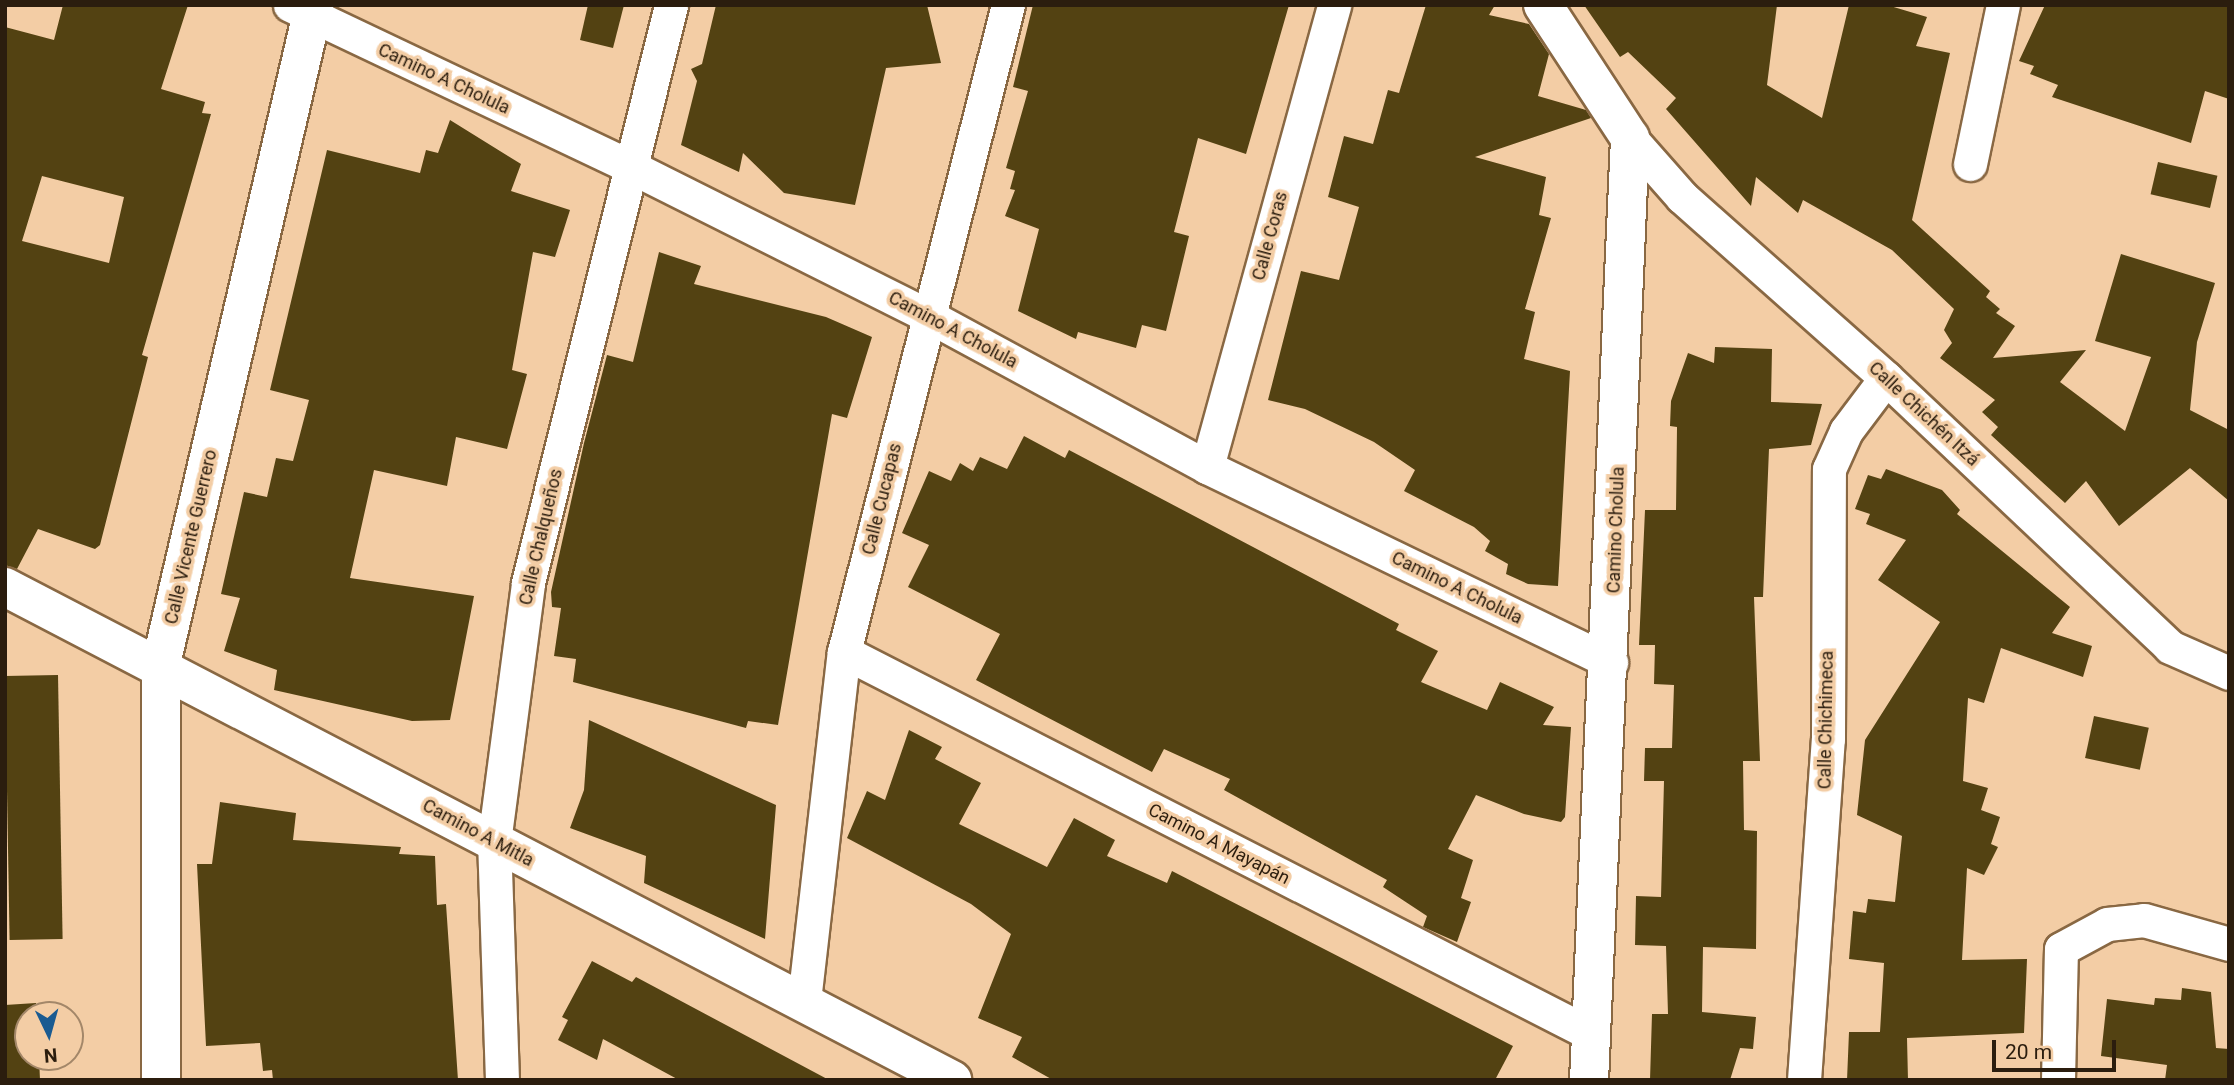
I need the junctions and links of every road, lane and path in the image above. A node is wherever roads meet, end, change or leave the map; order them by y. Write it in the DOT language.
graph roads {
  1 [pos="671,5"];
  2 [pos="1008,5"];
  3 [pos="1334,5"];
  4 [pos="1543,5"];
  5 [pos="2003,5"];
  6 [pos="305,9"];
  7 [pos="1630,138"];
  8 [pos="1970,164"];
  9 [pos="629,166"];
  10 [pos="927,315"];
  11 [pos="1886,378"];
  12 [pos="1207,467"];
  13 [pos="5,587"];
  14 [pos="845,652"];
  15 [pos="1611,662"];
  16 [pos="161,664"];
  17 [pos="2229,673"];
  18 [pos="494,842"];
  19 [pos="2229,944"];
  20 [pos="804,1001"];
  21 [pos="1593,1035"];
  22 [pos="161,1080"];
  23 [pos="502,1080"];
  24 [pos="952,1080"];
  25 [pos="1589,1080"];
  26 [pos="1804,1080"];
  27 [pos="2058,1080"];
  1 -- 9 [label="street, Calle Chalqueños"];
  2 -- 10 [label="street, Calle Cucapas"];
  3 -- 12 [label="street, Calle Coras"];
  4 -- 7 [label="street"];
  5 -- 8 [label="street"];
  6 -- 9 [label="street, Camino A Cholula"];
  6 -- 16 [label="street, Calle Vicente Guerrero"];
  7 -- 11 [label="street, Calle Chichén Itzá"];
  7 -- 15 [label="street, Camino Cholula"];
  9 -- 10 [label="street, Camino A Cholula"];
  9 -- 18 [label="street, Calle Chalqueños"];
  10 -- 12 [label="street, Camino A Cholula"];
  10 -- 14 [label="street, Calle Cucapas"];
  11 -- 17 [label="street, Calle Chichén Itzá"];
  11 -- 26 [label="street, Calle Chichimeca"];
  12 -- 15 [label="street, Camino A Cholula"];
  13 -- 16 [label="street, Camino A Mitla"];
  14 -- 20 [label="street, Calle Cucapas"];
  14 -- 21 [label="street, Camino A Mayapán"];
  15 -- 21 [label="street, Camino Cholula"];
  16 -- 18 [label="street, Camino A Mitla"];
  16 -- 22 [label="street, Calle Vicente Guerrero"];
  18 -- 20 [label="street, Camino A Mitla"];
  18 -- 23 [label="street, Calle Chalqueños"];
  19 -- 27 [label="street"];
  20 -- 24 [label="street, Camino A Mitla"];
  21 -- 25 [label="street, Camino Cholula"];
}
